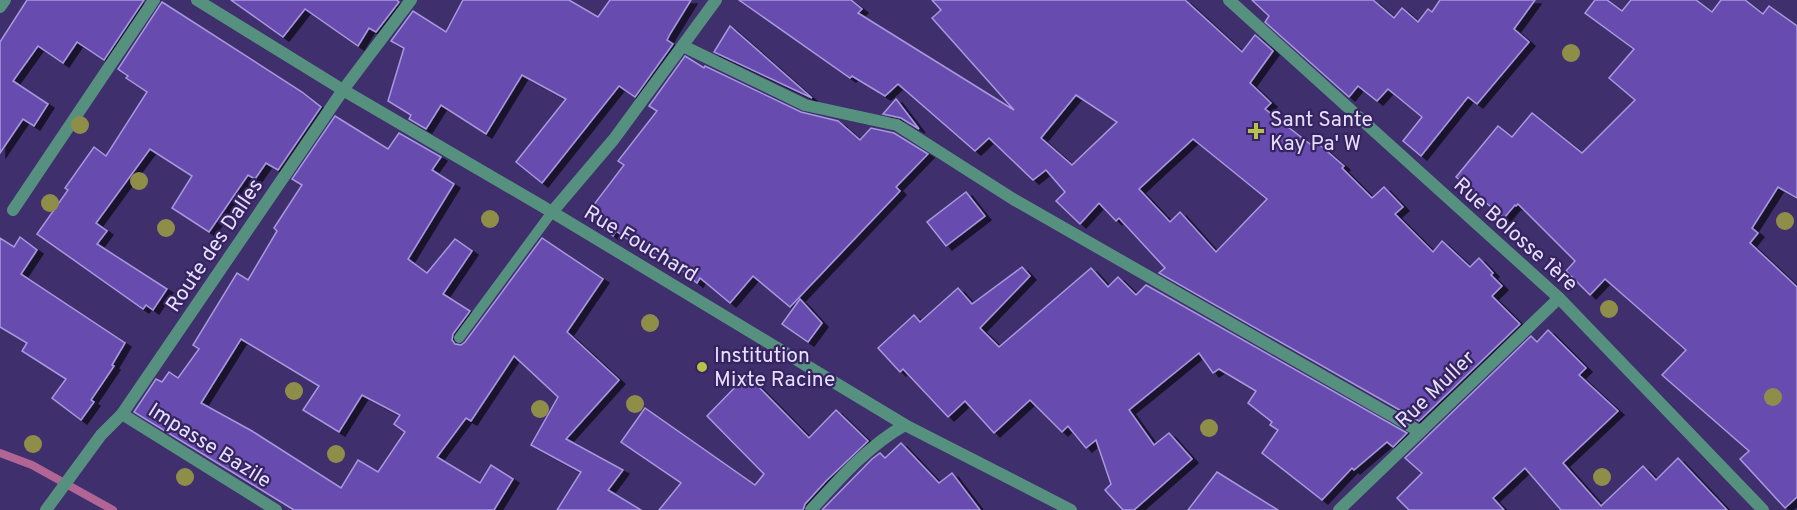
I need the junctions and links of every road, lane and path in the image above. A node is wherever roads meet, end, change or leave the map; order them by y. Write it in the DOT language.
graph roads {
  1 [pos="5,0"];
  2 [pos="154,0"];
  3 [pos="197,0"];
  4 [pos="411,0"];
  5 [pos="717,0"];
  6 [pos="1230,0"];
  7 [pos="0,7"];
  8 [pos="683,46"];
  9 [pos="344,90"];
  10 [pos="13,210"];
  11 [pos="552,212"];
  12 [pos="1559,298"];
  13 [pos="459,338"];
  14 [pos="122,414"];
  15 [pos="905,424"];
  16 [pos="1419,431"];
  17 [pos="46,510"];
  18 [pos="276,510"];
  19 [pos="811,510"];
  20 [pos="1071,510"];
  21 [pos="1339,510"];
  22 [pos="1763,510"];
  1 -- 7 [label="street"];
  2 -- 10 [label="street"];
  3 -- 9 [label="street, Rue Fouchard"];
  4 -- 9 [label="street, Route des Dalles"];
  5 -- 8 [label="street"];
  6 -- 12 [label="street, Rue Bolosse 1ère"];
  8 -- 11 [label="street"];
  8 -- 16 [label="street"];
  9 -- 11 [label="street, Rue Fouchard"];
  9 -- 14 [label="street, Route des Dalles"];
  11 -- 13 [label="lane"];
  11 -- 15 [label="street, Rue Fouchard"];
  12 -- 16 [label="street, Rue Muller"];
  12 -- 22 [label="street, Rue Bolosse 1ère"];
  14 -- 17 [label="street, Route des Dalles"];
  14 -- 18 [label="street, Impasse Bazile"];
  15 -- 19 [label="street"];
  15 -- 20 [label="street, Rue Fouchard"];
  16 -- 21 [label="street, Rue Muller"];
}
